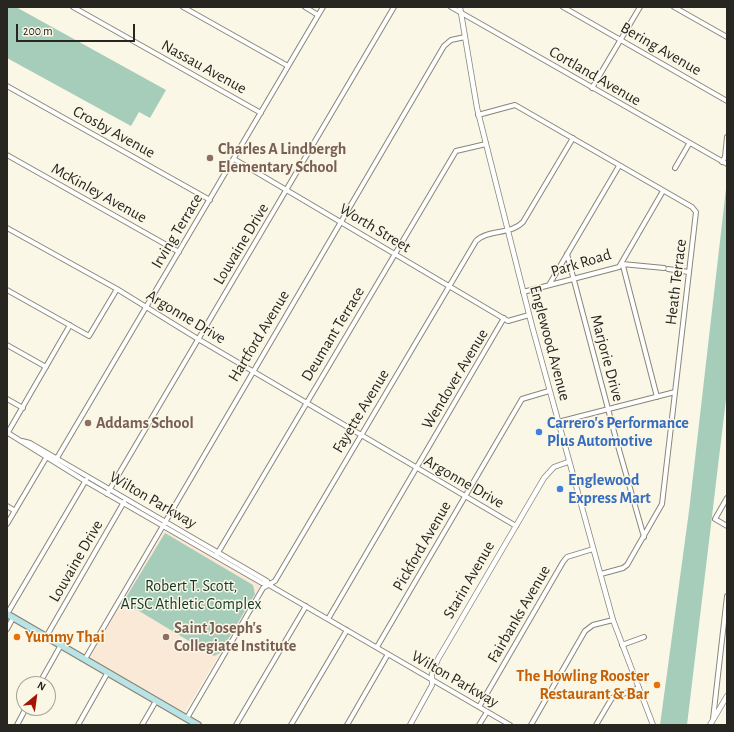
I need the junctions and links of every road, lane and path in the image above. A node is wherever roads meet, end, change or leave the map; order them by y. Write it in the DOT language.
graph roads {
  1 [pos="73,7"];
  2 [pos="183,7"];
  3 [pos="305,7"];
  4 [pos="323,7"];
  5 [pos="394,7"];
  6 [pos="451,7"];
  7 [pos="460,7"];
  8 [pos="563,7"];
  9 [pos="640,7"];
  10 [pos="674,7"];
  11 [pos="461,13"];
  12 [pos="318,15"];
  13 [pos="465,37"];
  14 [pos="727,37"];
  15 [pos="620,40"];
  16 [pos="288,66"];
  17 [pos="7,86"];
  18 [pos="592,88"];
  19 [pos="727,100"];
  20 [pos="261,113"];
  21 [pos="478,115"];
  22 [pos="727,137"];
  23 [pos="573,138"];
  24 [pos="486,144"];
  25 [pos="689,144"];
  26 [pos="7,155"];
  27 [pos="234,159"];
  28 [pos="722,162"];
  29 [pos="727,164"];
  30 [pos="619,166"];
  31 [pos="675,168"];
  32 [pos="287,190"];
  33 [pos="663,191"];
  34 [pos="210,200"];
  35 [pos="341,222"];
  36 [pos="7,228"];
  37 [pos="507,230"];
  38 [pos="178,252"];
  39 [pos="395,254"];
  40 [pos="567,254"];
  41 [pos="622,263"];
  42 [pos="690,272"];
  43 [pos="574,279"];
  44 [pos="549,285"];
  45 [pos="449,286"];
  46 [pos="117,289"];
  47 [pos="7,290"];
  48 [pos="523,292"];
  49 [pos="146,307"];
  50 [pos="529,315"];
  51 [pos="504,318"];
  52 [pos="70,325"];
  53 [pos="198,339"];
  54 [pos="7,346"];
  55 [pos="46,368"];
  56 [pos="252,371"];
  57 [pos="549,392"];
  58 [pos="675,392"];
  59 [pos="657,397"];
  60 [pos="7,399"];
  61 [pos="307,403"];
  62 [pos="23,408"];
  63 [pos="608,409"];
  64 [pos="558,422"];
  65 [pos="8,434"];
  66 [pos="361,435"];
  67 [pos="21,441"];
  68 [pos="46,458"];
  69 [pos="57,458"];
  70 [pos="568,462"];
  71 [pos="416,468"];
  72 [pos="88,476"];
  73 [pos="85,481"];
  74 [pos="110,488"];
  75 [pos="107,494"];
  76 [pos="465,496"];
  77 [pos="126,498"];
  78 [pos="727,498"];
  79 [pos="123,503"];
  80 [pos="7,506"];
  81 [pos="15,511"];
  82 [pos="165,520"];
  83 [pos="7,524"];
  84 [pos="162,525"];
  85 [pos="516,526"];
  86 [pos="727,526"];
  87 [pos="644,537"];
  88 [pos="593,549"];
  89 [pos="219,551"];
  90 [pos="216,556"];
  91 [pos="601,574"];
  92 [pos="269,585"];
  93 [pos="727,596"];
  94 [pos="306,606"];
  95 [pos="7,614"];
  96 [pos="13,618"];
  97 [pos="328,619"];
  98 [pos="613,620"];
  99 [pos="7,629"];
  100 [pos="347,630"];
  101 [pos="46,636"];
  102 [pos="644,636"];
  103 [pos="622,644"];
  104 [pos="61,645"];
  105 [pos="377,647"];
  106 [pos="388,654"];
  107 [pos="85,659"];
  108 [pos="108,672"];
  109 [pos="44,676"];
  110 [pos="432,680"];
  111 [pos="639,688"];
  112 [pos="727,696"];
  113 [pos="156,700"];
  114 [pos="479,707"];
  115 [pos="487,712"];
  116 [pos="22,716"];
  117 [pos="187,718"];
  118 [pos="713,719"];
  119 [pos="17,725"];
  120 [pos="78,725"];
  121 [pos="142,725"];
  122 [pos="198,725"];
  123 [pos="236,725"];
  124 [pos="291,725"];
  125 [pos="347,725"];
  126 [pos="410,725"];
  127 [pos="479,725"];
  128 [pos="510,725"];
  129 [pos="530,725"];
  130 [pos="596,725"];
  131 [pos="653,725"];
  132 [pos="710,725"];
  1 -- 20 [label="street, Nassau Avenue"];
  2 -- 16 [label="street"];
  3 -- 12 [label="street"];
  4 -- 12 [label="street, Irving Terrace"];
  5 -- 32 [label="street, Louvaine Drive"];
  6 -- 11 [label="street, Cortland Avenue"];
  7 -- 11 [label="street, Englewood Avenue"];
  8 -- 15 [label="street, Bering Avenue"];
  9 -- 15 [label="street"];
  10 -- 14 [label="street"];
  11 -- 13 [label="street, Englewood Avenue"];
  11 -- 18 [label="street, Cortland Avenue"];
  12 -- 16 [label="street, Irving Terrace"];
  13 -- 21 [label="street, Englewood Avenue"];
  13 -- 35 [label="street, Hartford Avenue"];
  15 -- 18 [label="street"];
  15 -- 19 [label="street, Bering Avenue"];
  16 -- 20 [label="street, Irving Terrace"];
  17 -- 34 [label="street, Crosby Avenue"];
  18 -- 25 [label="street, Cortland Avenue"];
  20 -- 27 [label="street, Irving Terrace"];
  21 -- 23 [label="street, Heath Terrace"];
  21 -- 24 [label="street, Englewood Avenue"];
  22 -- 28 [label="street"];
  23 -- 30 [label="street, Heath Terrace"];
  23 -- 37 [label="street, Fayette Avenue"];
  24 -- 37 [label="street, Englewood Avenue"];
  24 -- 39 [label="street, Deumant Terrace"];
  25 -- 28 [label="street, Cortland Avenue"];
  25 -- 31 [label="street"];
  26 -- 38 [label="street, McKinley Avenue"];
  27 -- 32 [label="street, Worth Street"];
  27 -- 34 [label="street, Irving Terrace"];
  28 -- 29 [label="street, Cortland Avenue"];
  30 -- 33 [label="street, Heath Terrace"];
  30 -- 40 [label="street"];
  32 -- 35 [label="street, Worth Street"];
  32 -- 53 [label="street, Louvaine Drive"];
  33 -- 41 [label="street"];
  33 -- 42 [label="street, Heath Terrace"];
  34 -- 38 [label="street, Irving Terrace"];
  35 -- 39 [label="street, Worth Street"];
  35 -- 56 [label="street, Hartford Avenue"];
  36 -- 46 [label="street, Argonne Drive"];
  37 -- 45 [label="street, Fayette Avenue"];
  37 -- 48 [label="street, Englewood Avenue"];
  38 -- 49 [label="street, Irving Terrace"];
  39 -- 45 [label="street, Worth Street"];
  39 -- 61 [label="street, Deumant Terrace"];
  40 -- 43 [label="street, Marjorie Drive"];
  40 -- 44 [label="street"];
  41 -- 42 [label="street, Park Road"];
  41 -- 43 [label="street, Park Road"];
  41 -- 59 [label="street"];
  42 -- 58 [label="street, Heath Terrace"];
  43 -- 44 [label="street, Park Road"];
  43 -- 63 [label="street, Marjorie Drive"];
  44 -- 48 [label="street, Park Road"];
  45 -- 51 [label="street, Worth Street"];
  45 -- 66 [label="street, Fayette Avenue"];
  46 -- 49 [label="street, Argonne Drive"];
  46 -- 52 [label="street"];
  47 -- 52 [label="street"];
  48 -- 50 [label="street, Englewood Avenue"];
  49 -- 53 [label="street, Argonne Drive"];
  49 -- 69 [label="street, Irving Terrace"];
  50 -- 51 [label="street, Wendover Avenue"];
  50 -- 57 [label="street, Englewood Avenue"];
  51 -- 71 [label="street, Wendover Avenue"];
  52 -- 55 [label="street"];
  53 -- 56 [label="street, Argonne Drive"];
  53 -- 74 [label="street, Louvaine Drive"];
  54 -- 55 [label="street"];
  55 -- 62 [label="street"];
  56 -- 61 [label="street, Argonne Drive"];
  56 -- 82 [label="street, Hartford Avenue"];
  57 -- 64 [label="street, Englewood Avenue"];
  57 -- 76 [label="street, Pickford Avenue"];
  58 -- 59 [label="street"];
  58 -- 87 [label="street, Heath Terrace"];
  59 -- 63 [label="street"];
  60 -- 62 [label="street"];
  61 -- 66 [label="street, Argonne Drive"];
  61 -- 89 [label="street, Deumant Terrace"];
  62 -- 65 [label="street"];
  63 -- 64 [label="street"];
  63 -- 87 [label="street, Marjorie Drive"];
  64 -- 70 [label="street, Englewood Avenue"];
  65 -- 67 [label="street, Wilton Parkway"];
  66 -- 71 [label="street, Argonne Drive"];
  66 -- 92 [label="street, Fayette Avenue"];
  67 -- 68 [label="street, Wilton Parkway"];
  67 -- 69 [label="street, Wilton Parkway"];
  68 -- 69 [label="street"];
  68 -- 73 [label="street, Wilton Parkway"];
  68 -- 81 [label="street"];
  69 -- 72 [label="street, Wilton Parkway"];
  70 -- 85 [label="street, Starin Avenue"];
  70 -- 88 [label="street, Englewood Avenue"];
  71 -- 76 [label="street, Argonne Drive"];
  71 -- 97 [label="street, Wendover Avenue"];
  72 -- 73 [label="street"];
  72 -- 74 [label="street, Wilton Parkway"];
  73 -- 75 [label="street, Wilton Parkway"];
  73 -- 95 [label="street"];
  74 -- 75 [label="street, Louvaine Drive"];
  74 -- 77 [label="street, Wilton Parkway"];
  75 -- 79 [label="street, Wilton Parkway"];
  76 -- 85 [label="street, Argonne Drive"];
  76 -- 105 [label="street, Pickford Avenue"];
  77 -- 79 [label="street, Louvaine Drive"];
  77 -- 82 [label="street, Wilton Parkway"];
  78 -- 86 [label="street"];
  79 -- 84 [label="street, Wilton Parkway"];
  79 -- 101 [label="street, Louvaine Drive"];
  80 -- 81 [label="street"];
  81 -- 83 [label="street"];
  82 -- 84 [label="street, Hartford Avenue"];
  82 -- 89 [label="street, Wilton Parkway"];
  84 -- 90 [label="street, Wilton Parkway"];
  84 -- 107 [label="street, Hartford Avenue"];
  85 -- 110 [label="street, Starin Avenue"];
  87 -- 91 [label="street, Heath Terrace"];
  88 -- 91 [label="street, Englewood Avenue"];
  88 -- 114 [label="street, Fairbanks Avenue"];
  89 -- 90 [label="street, Deumant Terrace"];
  89 -- 92 [label="street, Wilton Parkway"];
  90 -- 92 [label="street, Wilton Parkway"];
  91 -- 98 [label="street, Englewood Avenue"];
  92 -- 94 [label="street, Wilton Parkway"];
  92 -- 117 [label="street, Fayette Avenue"];
  93 -- 118 [label="street"];
  94 -- 97 [label="street, Wilton Parkway"];
  94 -- 123 [label="street"];
  95 -- 96 [label="main road"];
  96 -- 99 [label="street"];
  96 -- 101 [label="main road"];
  97 -- 100 [label="street, Wilton Parkway"];
  98 -- 103 [label="street, Englewood Avenue"];
  98 -- 129 [label="street"];
  100 -- 105 [label="street, Wilton Parkway"];
  100 -- 124 [label="street"];
  101 -- 104 [label="main road"];
  102 -- 103 [label="street"];
  103 -- 111 [label="street, Englewood Avenue"];
  104 -- 107 [label="main road"];
  104 -- 109 [label="street"];
  105 -- 106 [label="street, Wilton Parkway"];
  106 -- 110 [label="street, Wilton Parkway"];
  106 -- 125 [label="street"];
  107 -- 108 [label="main road"];
  108 -- 113 [label="main road"];
  108 -- 120 [label="street"];
  110 -- 114 [label="street, Wilton Parkway"];
  110 -- 126 [label="street, Starin Avenue"];
  111 -- 130 [label="street"];
  111 -- 131 [label="street, Englewood Avenue"];
  112 -- 118 [label="street"];
  113 -- 117 [label="main road"];
  113 -- 121 [label="street"];
  114 -- 115 [label="street, Wilton Parkway"];
  115 -- 127 [label="street"];
  115 -- 128 [label="street, Wilton Parkway"];
  116 -- 119 [label="street"];
  117 -- 122 [label="main road"];
  118 -- 132 [label="street"];
}
